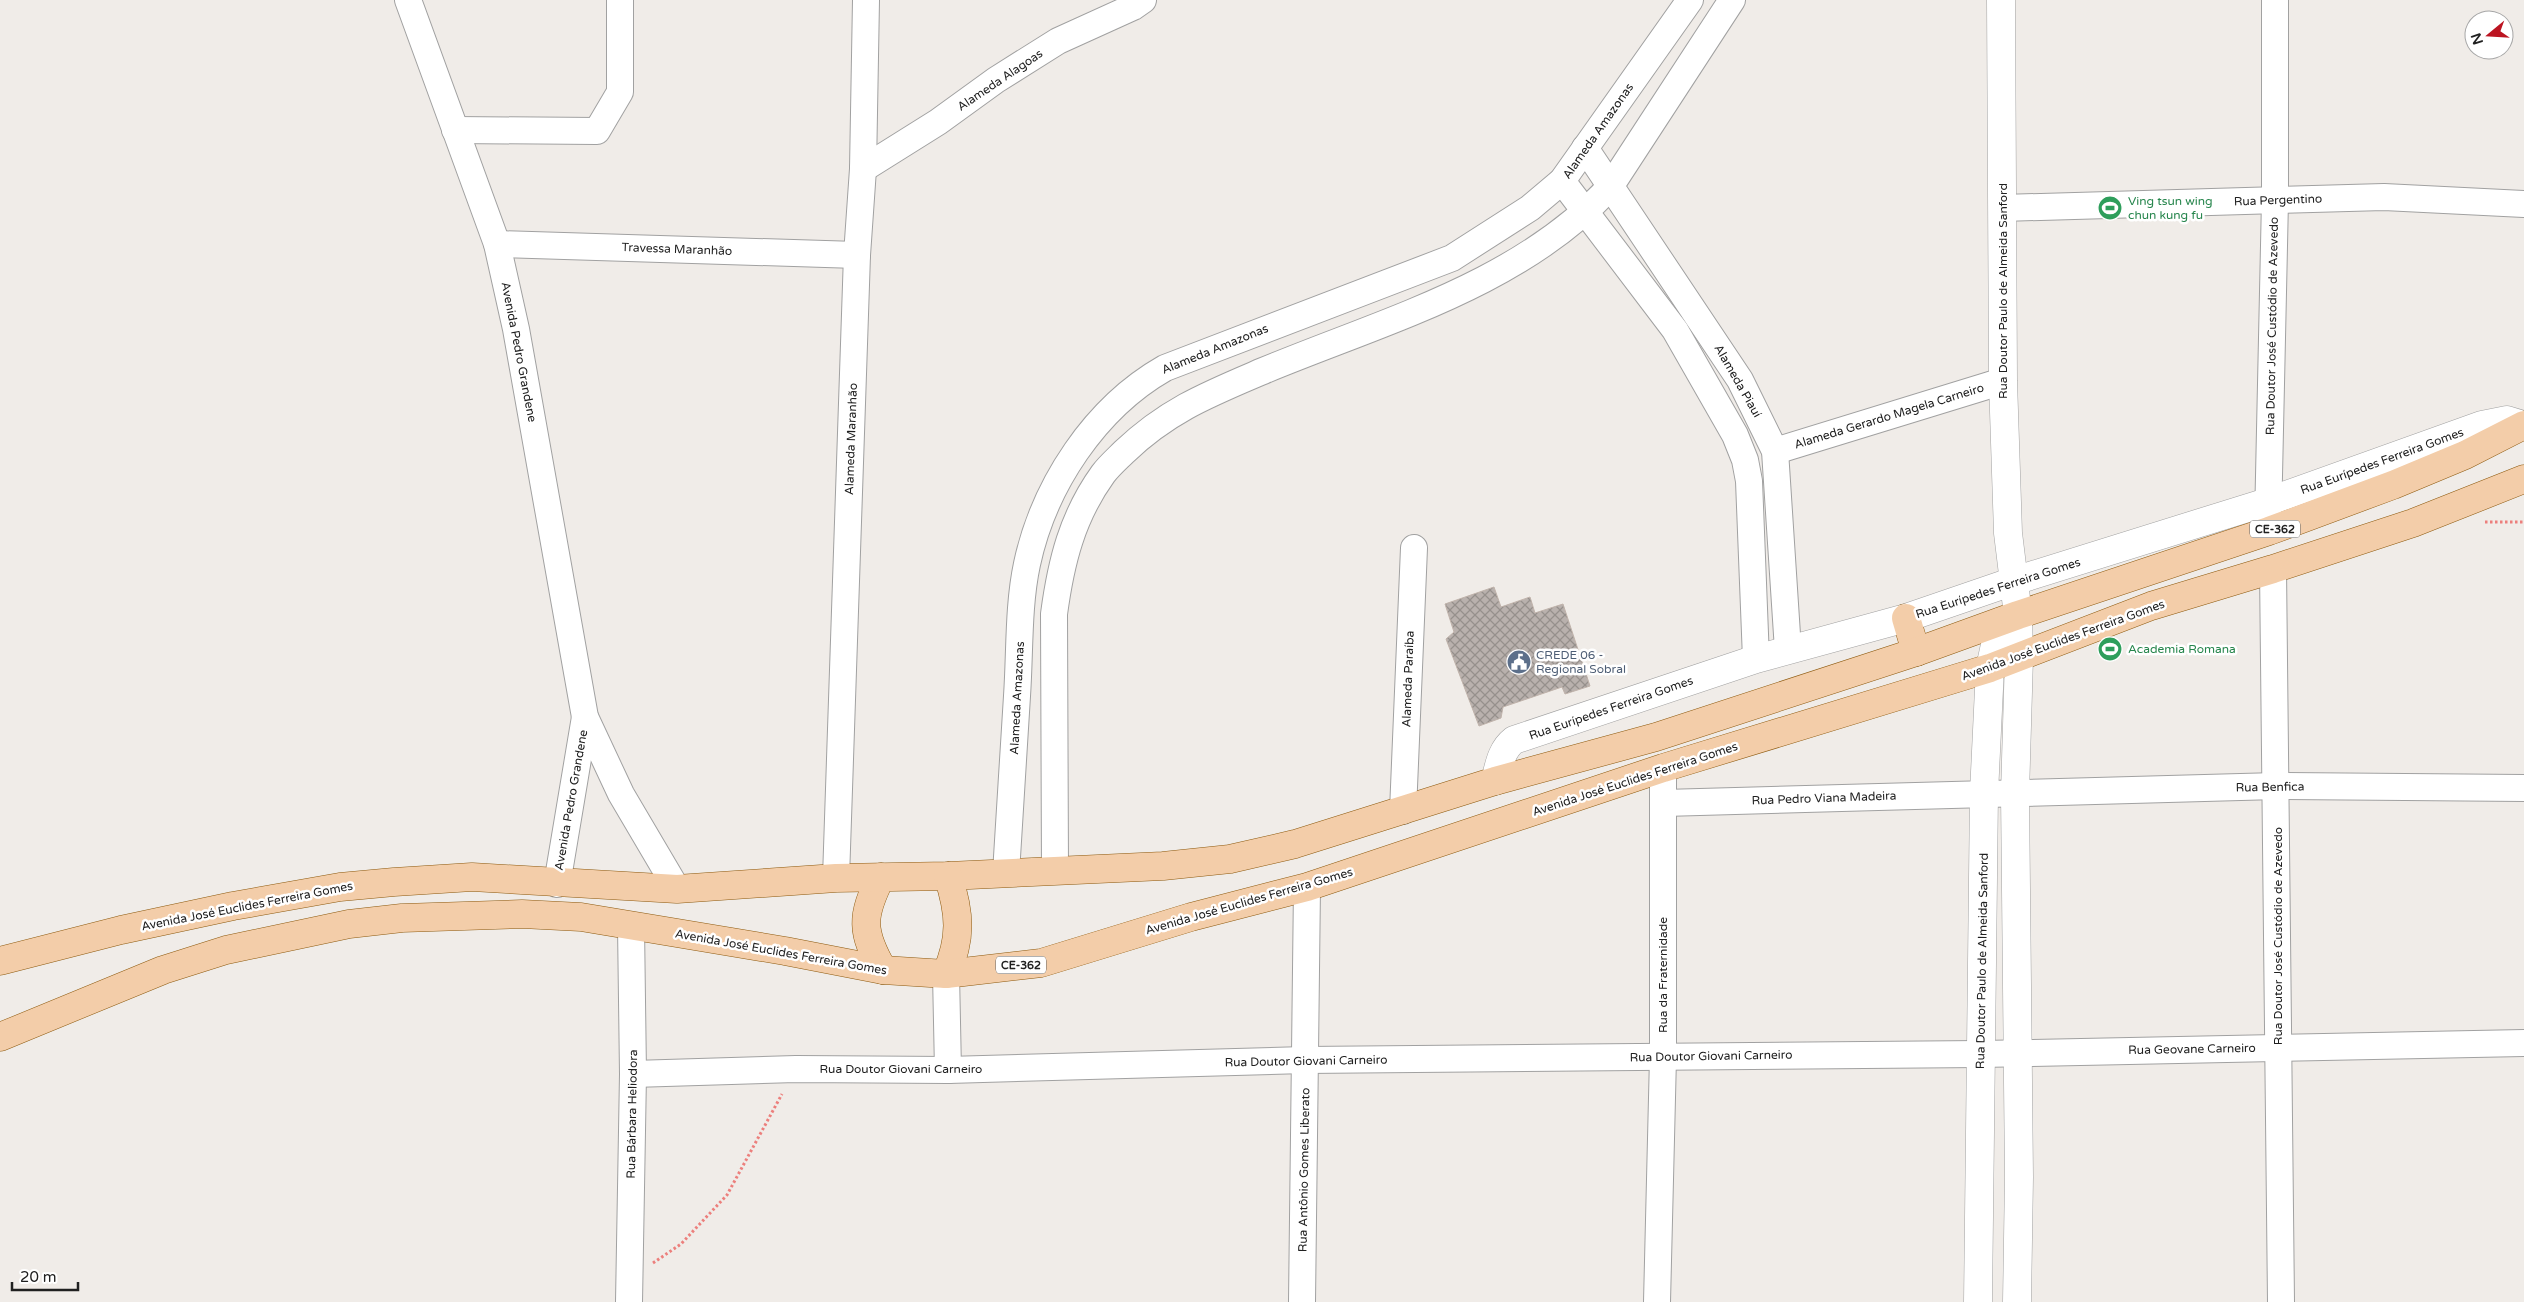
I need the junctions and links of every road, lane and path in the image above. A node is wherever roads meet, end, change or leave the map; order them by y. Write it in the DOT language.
graph roads {
  1 [pos="408,0"];
  2 [pos="620,0"];
  3 [pos="866,0"];
  4 [pos="1143,0"];
  5 [pos="1690,0"];
  6 [pos="1732,0"];
  7 [pos="2002,0"];
  8 [pos="2275,0"];
  9 [pos="455,130"];
  10 [pos="1584,148"];
  11 [pos="863,169"];
  12 [pos="1562,181"];
  13 [pos="1610,187"];
  14 [pos="2275,200"];
  15 [pos="2524,204"];
  16 [pos="2002,208"];
  17 [pos="1586,213"];
  18 [pos="497,244"];
  19 [pos="857,255"];
  20 [pos="1269,327"];
  21 [pos="1282,363"];
  22 [pos="2003,381"];
  23 [pos="2524,425"];
  24 [pos="1776,451"];
  25 [pos="1066,470"];
  26 [pos="2524,479"];
  27 [pos="1092,491"];
  28 [pos="2267,502"];
  29 [pos="2269,531"];
  30 [pos="1414,548"];
  31 [pos="1027,565"];
  32 [pos="2273,570"];
  33 [pos="2014,581"];
  34 [pos="1058,582"];
  35 [pos="1906,618"];
  36 [pos="2009,618"];
  37 [pos="1788,650"];
  38 [pos="1916,652"];
  39 [pos="2019,657"];
  40 [pos="1756,659"];
  41 [pos="1990,668"];
  42 [pos="585,717"];
  43 [pos="1662,768"];
  44 [pos="1495,781"];
  45 [pos="2276,786"];
  46 [pos="2524,788"];
  47 [pos="1984,794"];
  48 [pos="2015,794"];
  49 [pos="1664,803"];
  50 [pos="1403,811"];
  51 [pos="1055,870"];
  52 [pos="1006,873"];
  53 [pos="948,876"];
  54 [pos="881,877"];
  55 [pos="836,878"];
  56 [pos="557,884"];
  57 [pos="1307,887"];
  58 [pos="677,890"];
  59 [pos="631,926"];
  60 [pos="0,961"];
  61 [pos="883,970"];
  62 [pos="946,974"];
  63 [pos="0,1037"];
  64 [pos="2524,1043"];
  65 [pos="2279,1048"];
  66 [pos="2018,1053"];
  67 [pos="1980,1054"];
  68 [pos="1663,1058"];
  69 [pos="1305,1060"];
  70 [pos="796,1069"];
  71 [pos="948,1070"];
  72 [pos="633,1074"];
  73 [pos="629,1274"];
  74 [pos="629,1302"];
  75 [pos="1302,1302"];
  76 [pos="1657,1302"];
  77 [pos="1978,1302"];
  78 [pos="2017,1302"];
  79 [pos="2281,1302"];
  1 -- 9 [label="street, Avenida Pedro Grandene"];
  2 -- 9 [label="street"];
  3 -- 11 [label="street, Alameda Maranhão"];
  4 -- 11 [label="street, Alameda Alagoas"];
  5 -- 10 [label="street, Alameda Amazonas"];
  6 -- 13 [label="street"];
  7 -- 16 [label="street, Rua Doutor Paulo de Almeida Sanford"];
  8 -- 14 [label="street, Rua Doutor José Custódio de Azevedo"];
  9 -- 18 [label="street, Avenida Pedro Grandene"];
  10 -- 12 [label="street, Alameda Amazonas"];
  10 -- 13 [label="street, Alameda Piauí"];
  11 -- 19 [label="street, Alameda Maranhão"];
  12 -- 17 [label="street"];
  12 -- 20 [label="street, Alameda Amazonas"];
  13 -- 17 [label="street"];
  13 -- 24 [label="street, Alameda Piauí"];
  14 -- 15 [label="street, Rua Pergentino"];
  14 -- 16 [label="street, Rua Pergentino"];
  14 -- 28 [label="street, Rua Doutor José Custódio de Azevedo"];
  16 -- 22 [label="street, Rua Doutor Paulo de Almeida Sanford"];
  17 -- 21 [label="street"];
  17 -- 40 [label="street"];
  18 -- 19 [label="street, Travessa Maranhão"];
  18 -- 42 [label="street, Avenida Pedro Grandene"];
  19 -- 55 [label="street, Alameda Maranhão"];
  20 -- 21 [label="street"];
  20 -- 25 [label="street, Alameda Amazonas"];
  21 -- 27 [label="street"];
  22 -- 24 [label="street, Alameda Gerardo Magela Carneiro"];
  22 -- 33 [label="street, Rua Doutor Paulo de Almeida Sanford"];
  23 -- 28 [label="street, Rua Eurípedes Ferreira Gomes"];
  23 -- 29 [label="main road, Avenida José Euclides Ferreira Gomes / CE-362"];
  24 -- 37 [label="street, Alameda Piauí"];
  25 -- 27 [label="street"];
  25 -- 31 [label="street, Alameda Amazonas"];
  26 -- 32 [label="main road, Avenida José Euclides Ferreira Gomes / CE-362"];
  27 -- 34 [label="street"];
  28 -- 29 [label="street, Rua Doutor José Custódio de Azevedo"];
  28 -- 33 [label="street, Rua Eurípedes Ferreira Gomes"];
  29 -- 36 [label="main road, Avenida José Euclides Ferreira Gomes / CE-362"];
  30 -- 50 [label="street, Alameda Paraíba"];
  31 -- 34 [label="street"];
  31 -- 52 [label="street, Alameda Amazonas"];
  32 -- 39 [label="main road, Avenida José Euclides Ferreira Gomes / CE-362"];
  32 -- 45 [label="street, Rua Doutor José Custódio de Azevedo"];
  33 -- 35 [label="street, Rua Eurípedes Ferreira Gomes"];
  33 -- 36 [label="street, Rua Doutor Paulo de Almeida Sanford"];
  34 -- 51 [label="street"];
  35 -- 37 [label="street, Rua Eurípedes Ferreira Gomes"];
  35 -- 38 [label="main road"];
  36 -- 38 [label="main road, Avenida José Euclides Ferreira Gomes / CE-362"];
  36 -- 39 [label="street"];
  36 -- 41 [label="street, Rua Doutor Paulo de Almeida Sanford"];
  37 -- 40 [label="street, Rua Eurípedes Ferreira Gomes"];
  38 -- 44 [label="main road, Avenida José Euclides Ferreira Gomes / CE-362"];
  39 -- 41 [label="main road, Avenida José Euclides Ferreira Gomes / CE-362"];
  39 -- 48 [label="street"];
  40 -- 44 [label="street, Rua Eurípedes Ferreira Gomes"];
  41 -- 43 [label="main road, Avenida José Euclides Ferreira Gomes / CE-362"];
  41 -- 47 [label="street, Rua Doutor Paulo de Almeida Sanford"];
  42 -- 56 [label="street, Avenida Pedro Grandene"];
  42 -- 58 [label="street, Avenida Pedro Grandene"];
  43 -- 49 [label="street, Rua da Fraternidade"];
  43 -- 57 [label="main road, Avenida José Euclides Ferreira Gomes / CE-362"];
  44 -- 50 [label="main road, Avenida José Euclides Ferreira Gomes / CE-362"];
  45 -- 46 [label="street, Rua Benfica"];
  45 -- 48 [label="street, Rua Benfica"];
  45 -- 65 [label="street, Rua Doutor José Custódio de Azevedo"];
  47 -- 48 [label="street, Rua Benfica"];
  47 -- 49 [label="street, Rua Pedro Viana Madeira"];
  47 -- 67 [label="street, Rua Doutor Paulo de Almeida Sanford"];
  48 -- 66 [label="street"];
  49 -- 68 [label="street, Rua da Fraternidade"];
  50 -- 51 [label="main road, Avenida José Euclides Ferreira Gomes / CE-362"];
  51 -- 52 [label="main road, Avenida José Euclides Ferreira Gomes / CE-362"];
  52 -- 53 [label="main road, Avenida José Euclides Ferreira Gomes / CE-362"];
  53 -- 54 [label="main road, Avenida José Euclides Ferreira Gomes / CE-362"];
  53 -- 62 [label="main road"];
  54 -- 55 [label="main road, Avenida José Euclides Ferreira Gomes / CE-362"];
  54 -- 61 [label="main road"];
  55 -- 58 [label="main road, Avenida José Euclides Ferreira Gomes / CE-362"];
  56 -- 58 [label="main road, Avenida José Euclides Ferreira Gomes / CE-362"];
  56 -- 60 [label="main road, Avenida José Euclides Ferreira Gomes / CE-362"];
  57 -- 62 [label="main road, Avenida José Euclides Ferreira Gomes / CE-362"];
  57 -- 69 [label="street, Rua Antônio Gomes Liberato"];
  59 -- 61 [label="main road, Avenida José Euclides Ferreira Gomes / CE-362"];
  59 -- 63 [label="main road, Avenida José Euclides Ferreira Gomes / CE-362"];
  59 -- 72 [label="street, Rua Bárbara Heliodora"];
  61 -- 62 [label="main road, Avenida José Euclides Ferreira Gomes / CE-362"];
  62 -- 71 [label="street"];
  64 -- 65 [label="street, Rua Geovane Carneiro"];
  65 -- 66 [label="street, Rua Geovane Carneiro"];
  65 -- 79 [label="street, Rua Doutor José Custódio de Azevedo"];
  66 -- 67 [label="street, Rua Geovane Carneiro"];
  66 -- 78 [label="street"];
  67 -- 68 [label="street, Rua Doutor Giovani Carneiro"];
  67 -- 77 [label="street, Rua Doutor Paulo de Almeida Sanford"];
  68 -- 69 [label="street, Rua Doutor Giovani Carneiro"];
  68 -- 76 [label="street, Rua da Fraternidade"];
  69 -- 71 [label="street, Rua Doutor Giovani Carneiro"];
  69 -- 75 [label="street, Rua Antônio Gomes Liberato"];
  70 -- 71 [label="street, Rua Doutor Giovani Carneiro"];
  70 -- 72 [label="street, Rua Doutor Giovani Carneiro"];
  70 -- 73 [label="path"];
  72 -- 73 [label="street, Rua Bárbara Heliodora"];
  73 -- 74 [label="street, Rua Bárbara Heliodora"];
}
